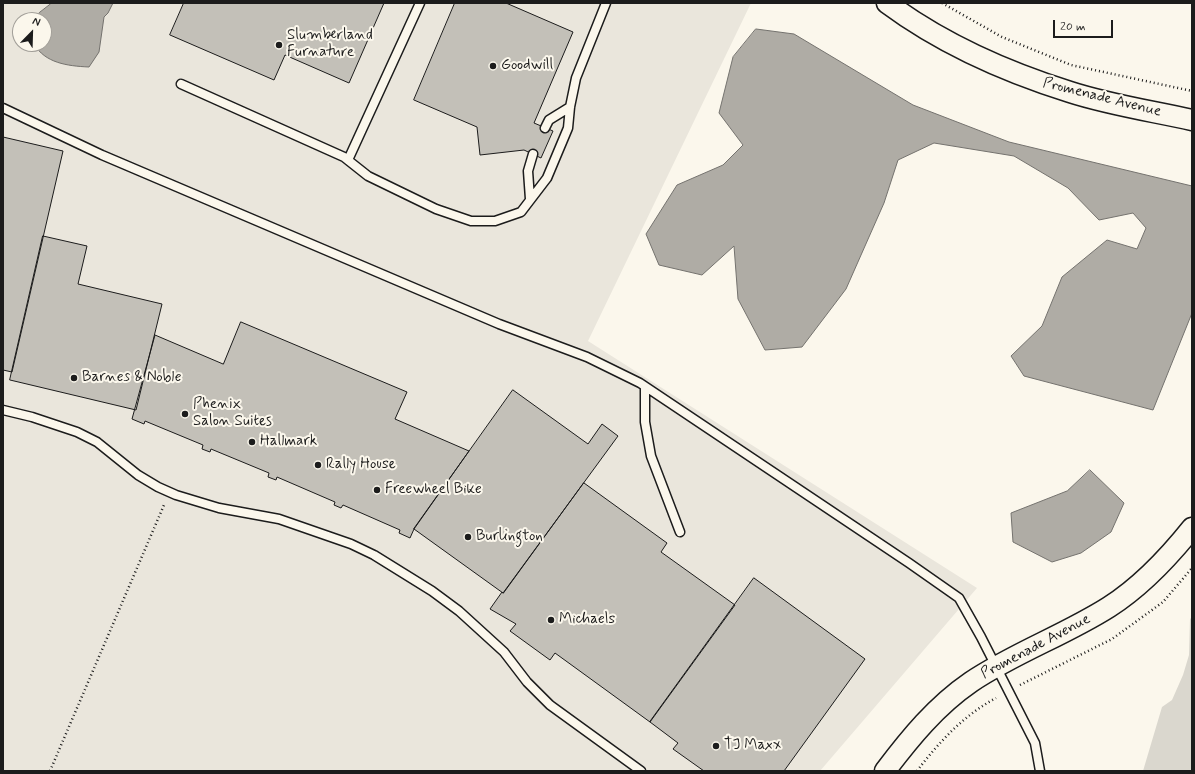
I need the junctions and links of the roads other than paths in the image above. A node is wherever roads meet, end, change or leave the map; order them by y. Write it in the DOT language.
graph roads {
  1 [pos="420,3"];
  2 [pos="606,3"];
  3 [pos="887,3"];
  4 [pos="181,84"];
  5 [pos="570,107"];
  6 [pos="3,108"];
  7 [pos="1192,120"];
  8 [pos="545,128"];
  9 [pos="533,154"];
  10 [pos="348,160"];
  11 [pos="530,199"];
  12 [pos="645,387"];
  13 [pos="3,410"];
  14 [pos="1192,528"];
  15 [pos="680,532"];
  16 [pos="996,667"];
  17 [pos="641,771"];
  18 [pos="885,771"];
  19 [pos="1040,771"];
  1 -- 10 [label="lane"];
  2 -- 5 [label="lane"];
  3 -- 7 [label="street, Promenade Avenue"];
  4 -- 10 [label="lane"];
  5 -- 8 [label="lane"];
  5 -- 11 [label="lane"];
  6 -- 12 [label="lane"];
  9 -- 11 [label="lane"];
  10 -- 11 [label="lane"];
  12 -- 15 [label="lane"];
  12 -- 16 [label="lane"];
  13 -- 17 [label="lane"];
  14 -- 16 [label="street, Promenade Avenue"];
  16 -- 18 [label="street, Promenade Avenue"];
  16 -- 19 [label="lane"];
}
